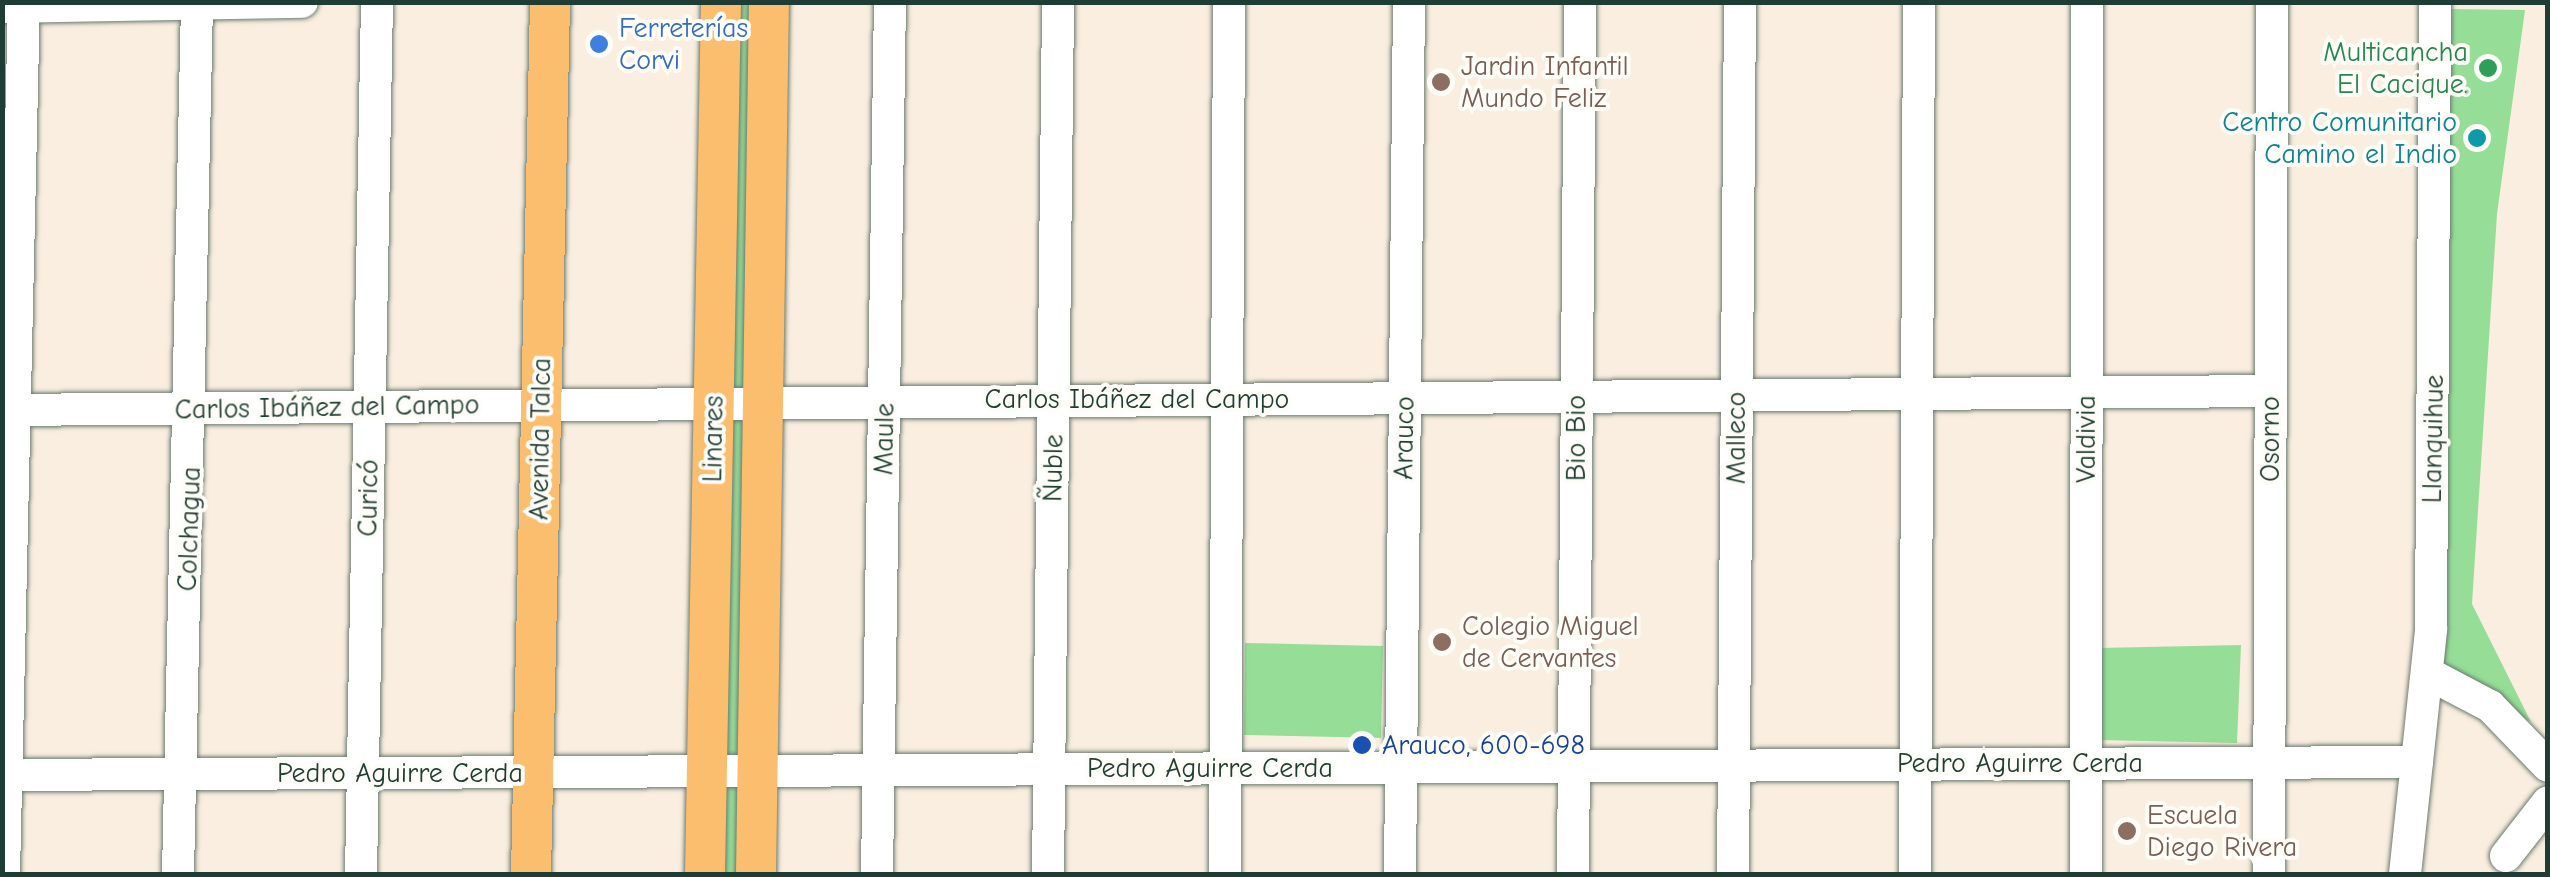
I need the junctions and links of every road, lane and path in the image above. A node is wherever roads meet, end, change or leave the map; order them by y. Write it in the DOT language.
graph roads {
  1 [pos="302,2"];
  2 [pos="377,2"];
  3 [pos="550,2"];
  4 [pos="721,2"];
  5 [pos="769,2"];
  6 [pos="890,2"];
  7 [pos="1058,2"];
  8 [pos="1228,2"];
  9 [pos="1408,2"];
  10 [pos="1580,2"];
  11 [pos="1740,2"];
  12 [pos="1919,2"];
  13 [pos="2086,2"];
  14 [pos="2272,2"];
  15 [pos="2435,2"];
  16 [pos="197,3"];
  17 [pos="17,6"];
  18 [pos="2271,391"];
  19 [pos="2086,392"];
  20 [pos="1917,393"];
  21 [pos="1737,394"];
  22 [pos="1576,396"];
  23 [pos="1405,397"];
  24 [pos="1227,398"];
  25 [pos="1054,400"];
  26 [pos="884,401"];
  27 [pos="715,402"];
  28 [pos="764,402"];
  29 [pos="541,404"];
  30 [pos="370,406"];
  31 [pos="194,408"];
  32 [pos="9,410"];
  33 [pos="2429,674"];
  34 [pos="2269,761"];
  35 [pos="2086,762"];
  36 [pos="2417,762"];
  37 [pos="1916,763"];
  38 [pos="1734,764"];
  39 [pos="1574,765"];
  40 [pos="1401,766"];
  41 [pos="2548,766"];
  42 [pos="1226,767"];
  43 [pos="1050,768"];
  44 [pos="758,770"];
  45 [pos="879,770"];
  46 [pos="707,771"];
  47 [pos="533,772"];
  48 [pos="362,773"];
  49 [pos="180,774"];
  50 [pos="4,775"];
  51 [pos="2548,802"];
  52 [pos="2506,856"];
  53 [pos="4,874"];
  54 [pos="178,874"];
  55 [pos="360,874"];
  56 [pos="531,874"];
  57 [pos="704,874"];
  58 [pos="756,874"];
  59 [pos="877,874"];
  60 [pos="1048,874"];
  61 [pos="1226,874"];
  62 [pos="1400,874"];
  63 [pos="1573,874"];
  64 [pos="1734,874"];
  65 [pos="1915,874"];
  66 [pos="2086,874"];
  67 [pos="2268,874"];
  68 [pos="2405,874"];
  1 -- 16 [label="street"];
  2 -- 30 [label="street, Curicó"];
  3 -- 29 [label="main road, Avenida Talca"];
  4 -- 27 [label="main road, Linares"];
  5 -- 28 [label="main road, Linares"];
  6 -- 26 [label="street, Maule"];
  7 -- 25 [label="street, Ñuble"];
  8 -- 24 [label="street"];
  9 -- 23 [label="street, Arauco"];
  10 -- 22 [label="street, Bio Bio"];
  11 -- 21 [label="street, Malleco"];
  12 -- 20 [label="street"];
  13 -- 19 [label="street, Valdivia"];
  14 -- 18 [label="street, Osorno"];
  15 -- 33 [label="street, Llanquihue"];
  16 -- 17 [label="street"];
  16 -- 31 [label="street, Colchagua"];
  17 -- 32 [label="street"];
  18 -- 19 [label="street, Carlos Ibáñez del Campo"];
  18 -- 34 [label="street, Osorno"];
  19 -- 20 [label="street, Carlos Ibáñez del Campo"];
  19 -- 35 [label="street, Valdivia"];
  20 -- 21 [label="street, Carlos Ibáñez del Campo"];
  20 -- 37 [label="street"];
  21 -- 22 [label="street, Carlos Ibáñez del Campo"];
  21 -- 38 [label="street, Malleco"];
  22 -- 23 [label="street, Carlos Ibáñez del Campo"];
  22 -- 39 [label="street, Bio Bio"];
  23 -- 24 [label="street, Carlos Ibáñez del Campo"];
  23 -- 40 [label="street, Arauco"];
  24 -- 25 [label="street, Carlos Ibáñez del Campo"];
  24 -- 42 [label="street"];
  25 -- 26 [label="street, Carlos Ibáñez del Campo"];
  25 -- 43 [label="street, Ñuble"];
  26 -- 28 [label="street, Carlos Ibáñez del Campo"];
  26 -- 45 [label="street, Maule"];
  27 -- 28 [label="street, Carlos Ibáñez del Campo"];
  27 -- 29 [label="street, Carlos Ibáñez del Campo"];
  27 -- 46 [label="main road, Linares"];
  28 -- 44 [label="main road, Linares"];
  29 -- 30 [label="street, Carlos Ibáñez del Campo"];
  29 -- 47 [label="main road, Avenida Talca"];
  30 -- 31 [label="street, Carlos Ibáñez del Campo"];
  30 -- 48 [label="street, Curicó"];
  31 -- 32 [label="street, Carlos Ibáñez del Campo"];
  31 -- 49 [label="street, Colchagua"];
  32 -- 50 [label="street"];
  33 -- 36 [label="street, Llanquihue"];
  33 -- 41 [label="street"];
  34 -- 35 [label="street, Pedro Aguirre Cerda"];
  34 -- 36 [label="street, Pedro Aguirre Cerda"];
  34 -- 67 [label="street, Osorno"];
  35 -- 37 [label="street, Pedro Aguirre Cerda"];
  35 -- 66 [label="street, Valdivia"];
  36 -- 68 [label="street, Llanquihue"];
  37 -- 38 [label="street, Pedro Aguirre Cerda"];
  37 -- 65 [label="street"];
  38 -- 39 [label="street, Pedro Aguirre Cerda"];
  38 -- 64 [label="street, Malleco"];
  39 -- 40 [label="street, Pedro Aguirre Cerda"];
  39 -- 63 [label="street, Bio Bio"];
  40 -- 42 [label="street, Pedro Aguirre Cerda"];
  40 -- 62 [label="street, Arauco"];
  42 -- 43 [label="street, Pedro Aguirre Cerda"];
  42 -- 61 [label="street"];
  43 -- 45 [label="street, Pedro Aguirre Cerda"];
  43 -- 60 [label="street, Ñuble"];
  44 -- 45 [label="street, Pedro Aguirre Cerda"];
  44 -- 46 [label="street, Pedro Aguirre Cerda"];
  44 -- 58 [label="main road, Linares"];
  45 -- 59 [label="street, Maule"];
  46 -- 47 [label="street, Pedro Aguirre Cerda"];
  46 -- 57 [label="main road, Linares"];
  47 -- 48 [label="street, Pedro Aguirre Cerda"];
  47 -- 56 [label="main road, Avenida Talca"];
  48 -- 49 [label="street, Pedro Aguirre Cerda"];
  48 -- 55 [label="street, Curicó"];
  49 -- 50 [label="street, Pedro Aguirre Cerda"];
  49 -- 54 [label="street, Colchagua"];
  50 -- 53 [label="street"];
  51 -- 52 [label="street"];
}
